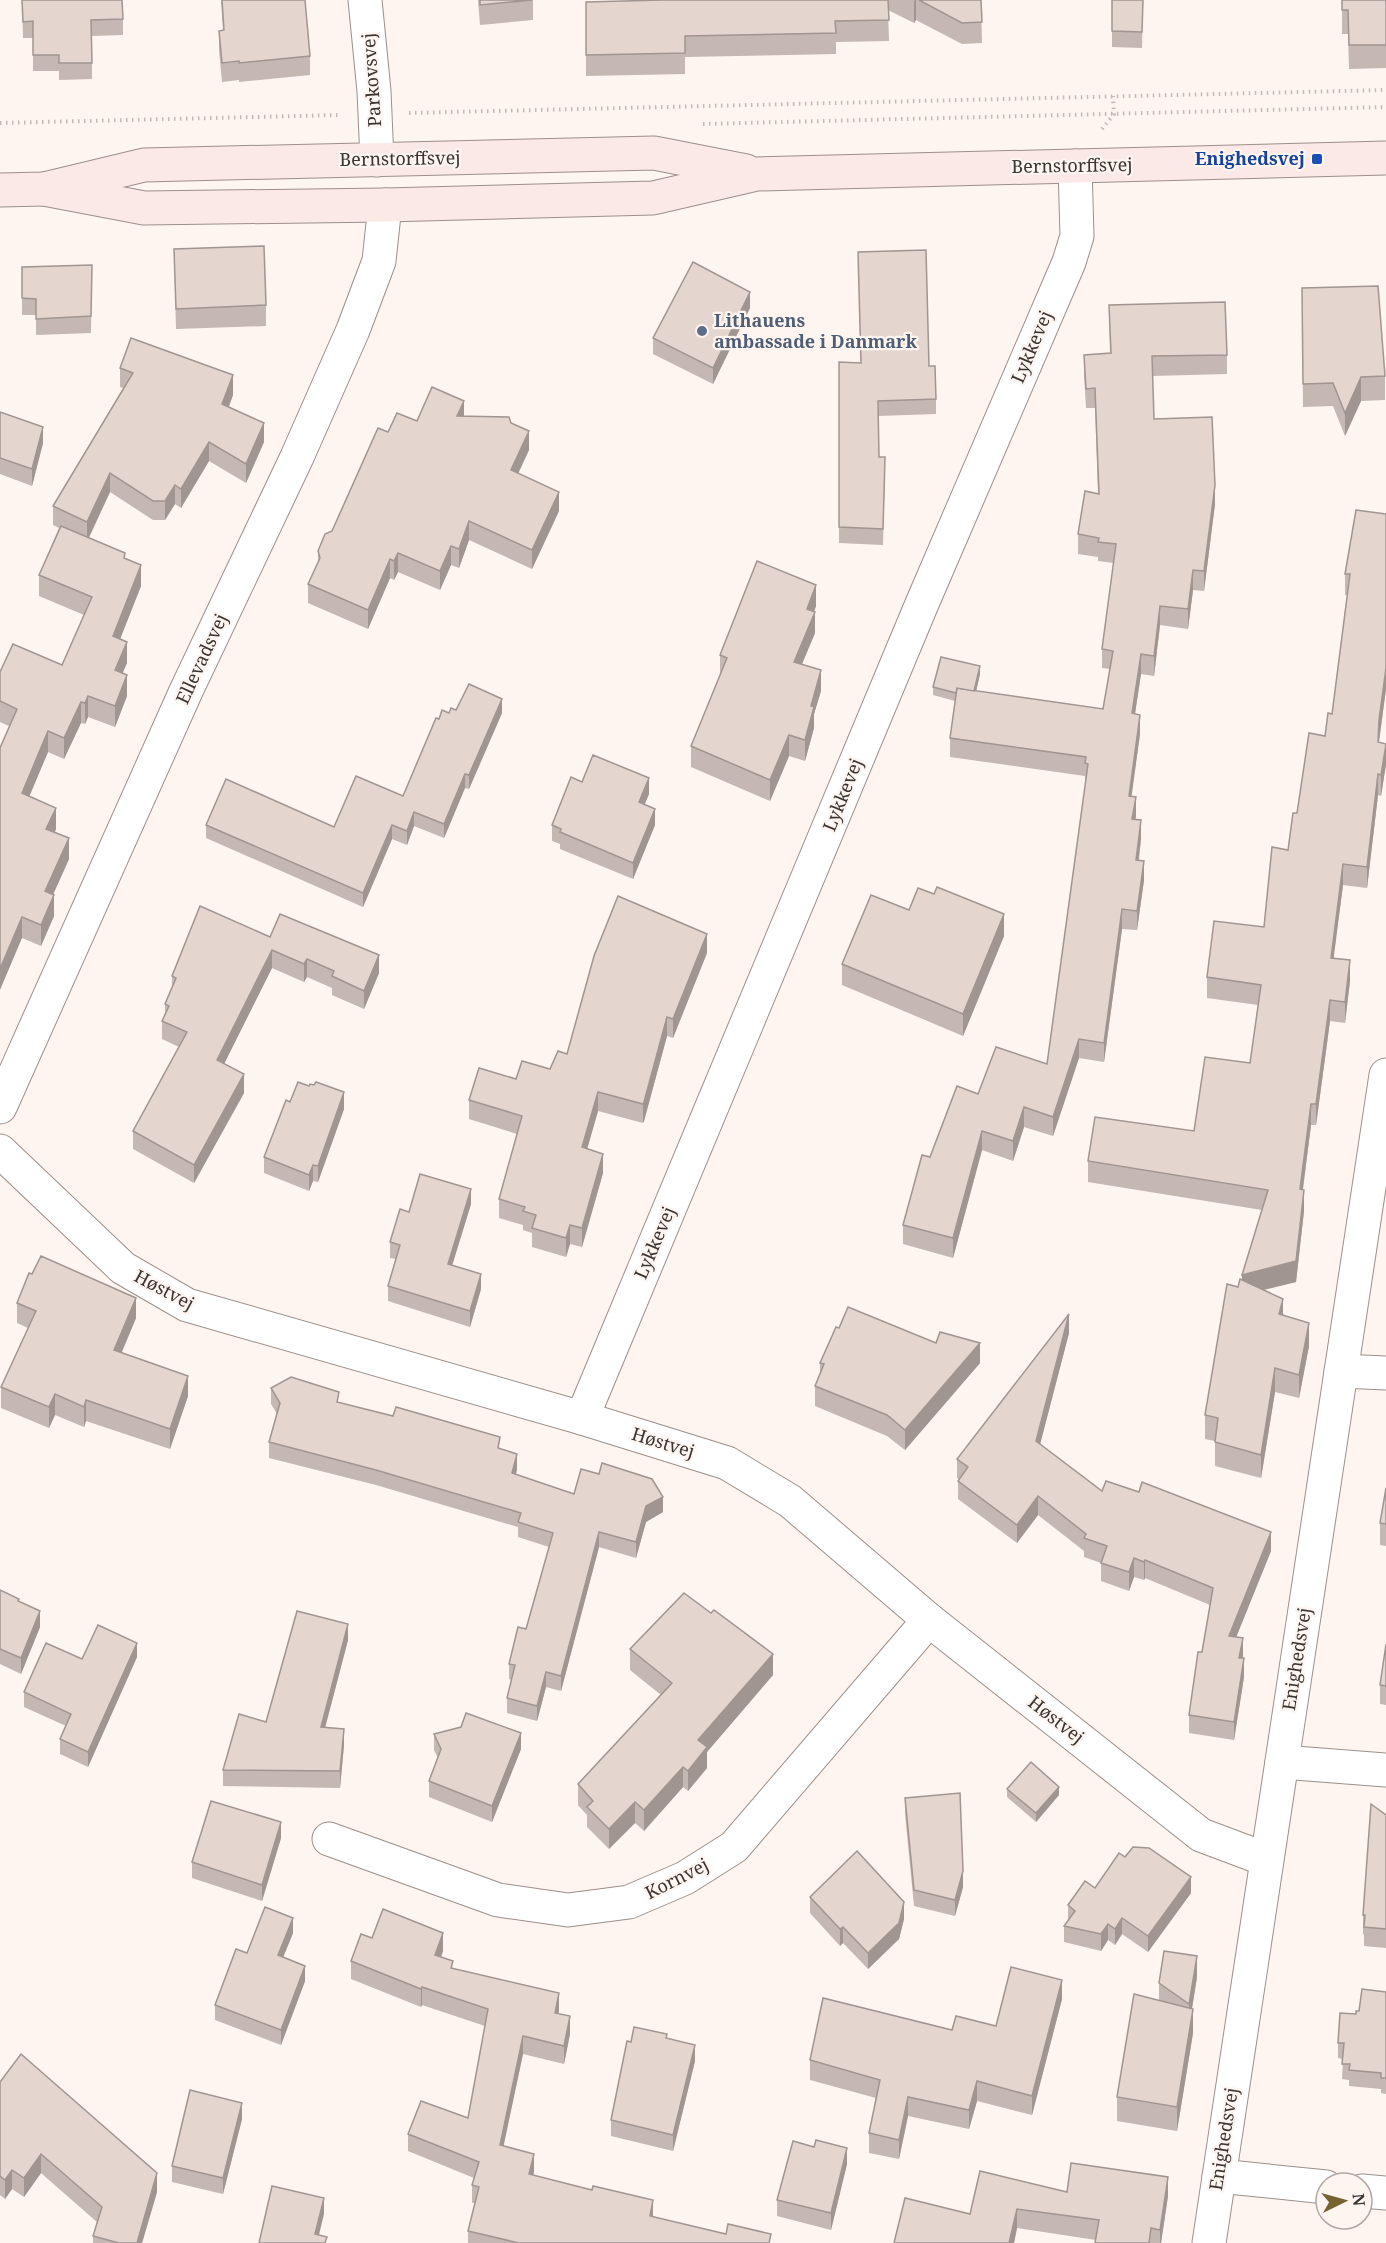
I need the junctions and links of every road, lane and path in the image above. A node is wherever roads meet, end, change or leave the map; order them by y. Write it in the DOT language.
graph roads {
  1 [pos="365,0"];
  2 [pos="1386,90"];
  3 [pos="1386,107"];
  4 [pos="375,114"];
  5 [pos="0,123"];
  6 [pos="699,124"];
  7 [pos="1386,158"];
  8 [pos="377,160"];
  9 [pos="1075,166"];
  10 [pos="757,174"];
  11 [pos="44,189"];
  12 [pos="0,190"];
  13 [pos="385,205"];
  14 [pos="1386,1075"];
  15 [pos="0,1107"];
  16 [pos="0,1151"];
  17 [pos="1341,1371"];
  18 [pos="1386,1373"];
  19 [pos="582,1418"];
  20 [pos="929,1620"];
  21 [pos="1282,1762"];
  22 [pos="1386,1770"];
  23 [pos="329,1839"];
  24 [pos="1265,1859"];
  25 [pos="1219,2176"];
  26 [pos="1314,2186"];
  27 [pos="1209,2243"];
  1 -- 4 [label="street, Parkovsvej"];
  2 -- 4 [label="path"];
  3 -- 6 [label="path"];
  4 -- 5 [label="path"];
  4 -- 8 [label="street, Parkovsvej"];
  7 -- 9 [label="street, Bernstorffsvej"];
  8 -- 10 [label="street, Bernstorffsvej"];
  8 -- 11 [label="street, Bernstorffsvej"];
  9 -- 10 [label="street, Bernstorffsvej"];
  9 -- 19 [label="street, Lykkevej"];
  10 -- 13 [label="street, Bernstorffsvej"];
  11 -- 12 [label="street, Bernstorffsvej"];
  11 -- 13 [label="street, Bernstorffsvej"];
  13 -- 15 [label="street, Ellevadsvej"];
  14 -- 17 [label="street, Enighedsvej"];
  16 -- 19 [label="street, Høstvej"];
  17 -- 18 [label="street"];
  17 -- 21 [label="street, Enighedsvej"];
  19 -- 20 [label="street, Høstvej"];
  20 -- 23 [label="street, Kornvej"];
  20 -- 24 [label="street, Høstvej"];
  21 -- 22 [label="street"];
  21 -- 24 [label="street, Enighedsvej"];
  24 -- 25 [label="street, Enighedsvej"];
  25 -- 26 [label="street"];
  25 -- 27 [label="street, Enighedsvej"];
}
